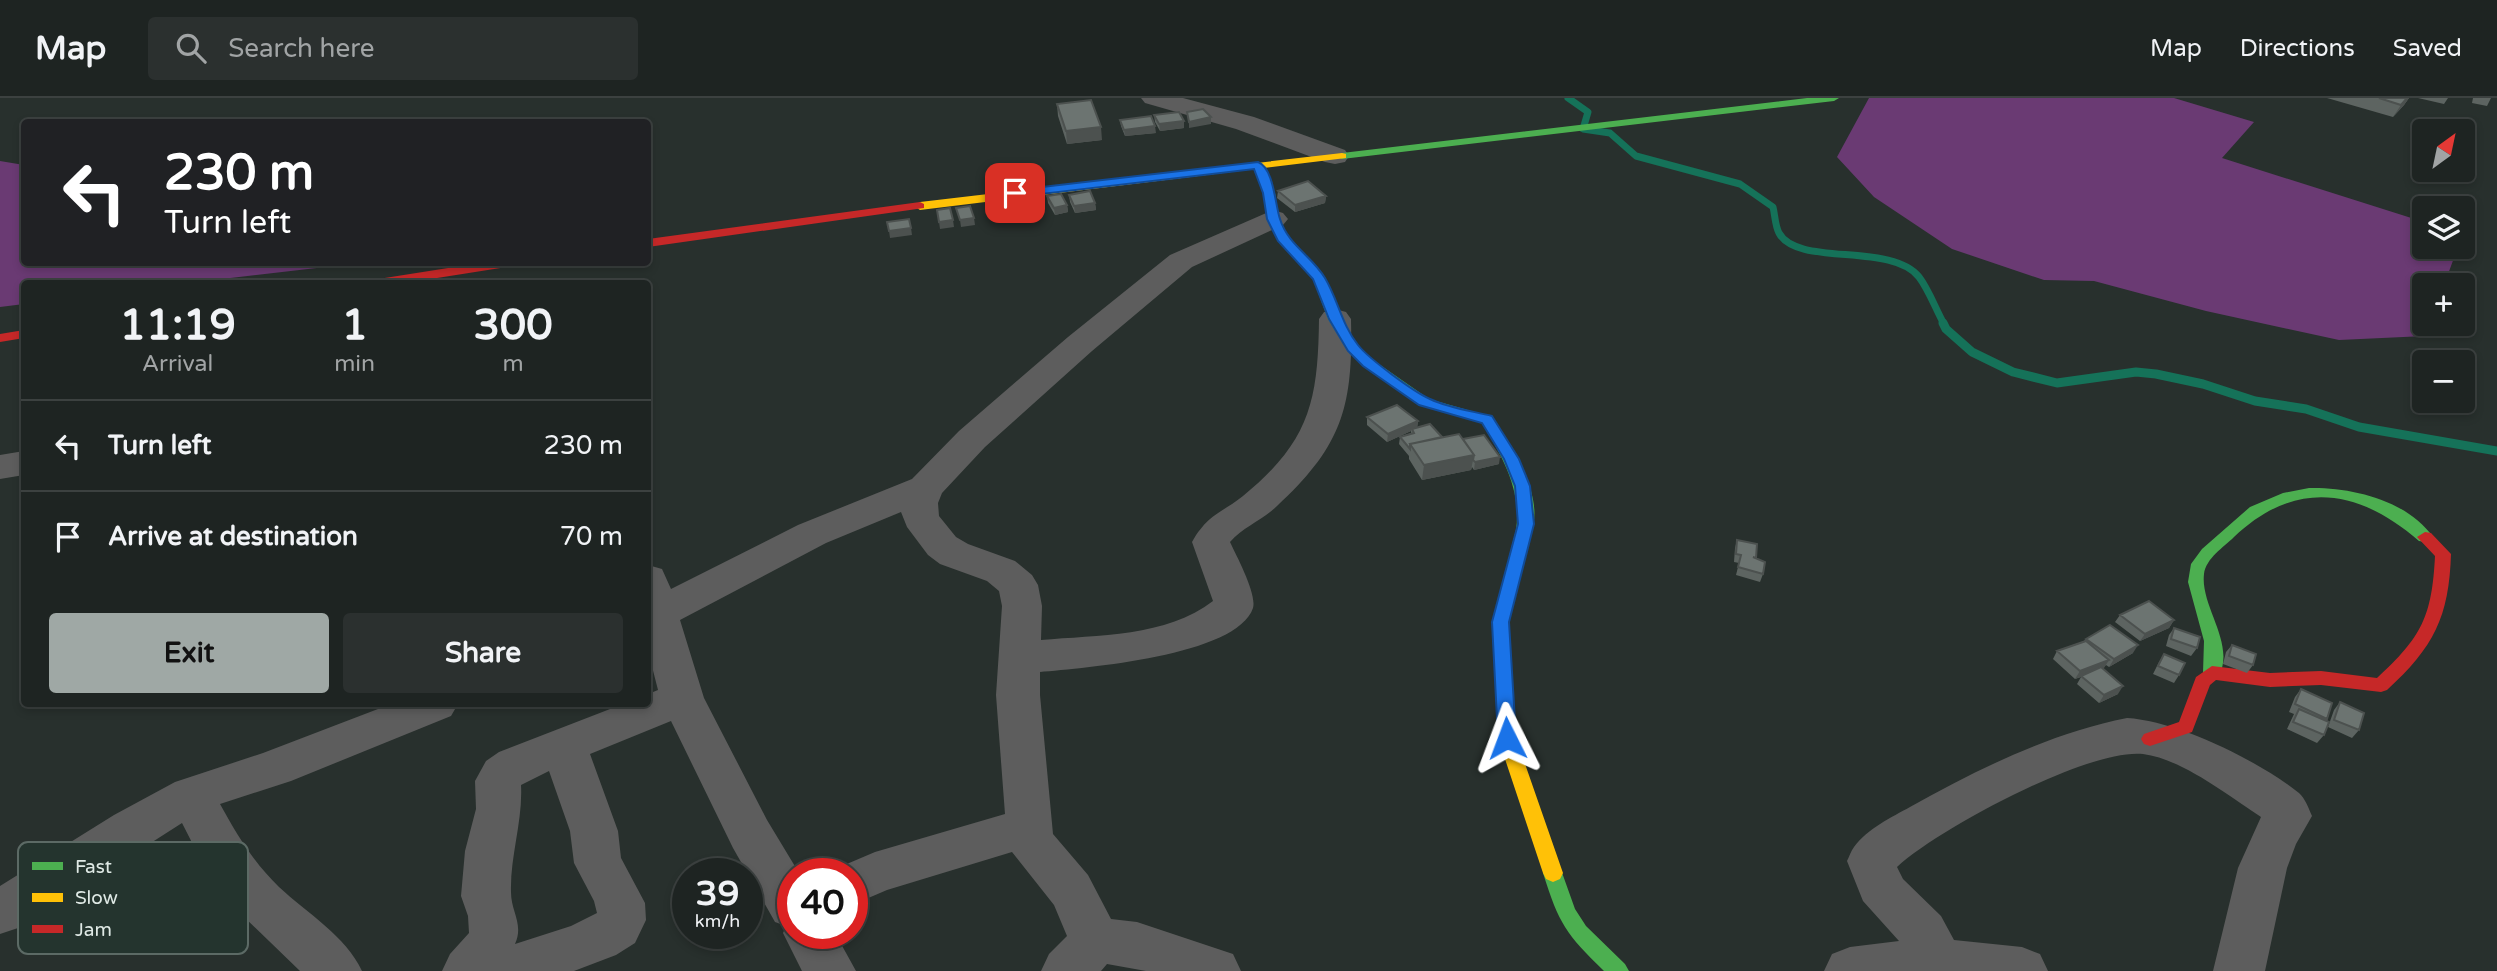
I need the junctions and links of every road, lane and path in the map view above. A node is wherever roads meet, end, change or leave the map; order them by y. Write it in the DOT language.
graph roads {
  1 [pos="1154,98"];
  2 [pos="1834,98"];
  3 [pos="1742,104"];
  4 [pos="1335,156"];
  5 [pos="1258,165"];
  6 [pos="1273,219"];
  7 [pos="651,243"];
  8 [pos="487,266"];
  9 [pos="398,280"];
  10 [pos="1335,319"];
  11 [pos="21,334"];
  12 [pos="0,338"];
  13 [pos="21,464"];
  14 [pos="0,467"];
  15 [pos="925,488"];
  16 [pos="652,604"];
  17 [pos="1019,658"];
  18 [pos="2212,673"];
  19 [pos="682,698"];
  20 [pos="428,707"];
  21 [pos="2150,739"];
  22 [pos="566,744"];
  23 [pos="191,795"];
  24 [pos="1030,827"];
  25 [pos="110,842"];
  26 [pos="216,842"];
  27 [pos="868,876"];
  28 [pos="777,880"];
  29 [pos="248,887"];
  30 [pos="18,901"];
  31 [pos="0,912"];
  32 [pos="817,949"];
  33 [pos="1080,955"];
  34 [pos="1939,962"];
  35 [pos="336,971"];
  36 [pos="468,971"];
  37 [pos="506,971"];
  38 [pos="830,971"];
  39 [pos="1215,971"];
  40 [pos="1618,971"];
  41 [pos="1850,971"];
  42 [pos="2022,971"];
  43 [pos="2239,971"];
  1 -- 4 [label="street"];
  2 -- 3 [label="street"];
  3 -- 4 [label="street"];
  4 -- 5 [label="street"];
  5 -- 6 [label="street"];
  5 -- 7 [label="street"];
  6 -- 10 [label="street"];
  6 -- 15 [label="street"];
  8 -- 9 [label="street"];
  10 -- 17 [label="street"];
  10 -- 40 [label="street"];
  11 -- 12 [label="street"];
  13 -- 14 [label="street"];
  15 -- 16 [label="street"];
  15 -- 17 [label="street"];
  16 -- 19 [label="street"];
  17 -- 24 [label="street"];
  18 -- 18 [label="street"];
  18 -- 21 [label="street"];
  19 -- 22 [label="street"];
  19 -- 28 [label="street"];
  20 -- 23 [label="street"];
  21 -- 34 [label="street"];
  21 -- 43 [label="street"];
  22 -- 36 [label="street"];
  22 -- 37 [label="street"];
  23 -- 25 [label="street"];
  23 -- 26 [label="street"];
  24 -- 27 [label="street"];
  24 -- 33 [label="street"];
  29 -- 35 [label="street"];
  30 -- 31 [label="street"];
  32 -- 38 [label="street"];
  33 -- 39 [label="street"];
  34 -- 41 [label="street"];
  34 -- 42 [label="street"];
}
